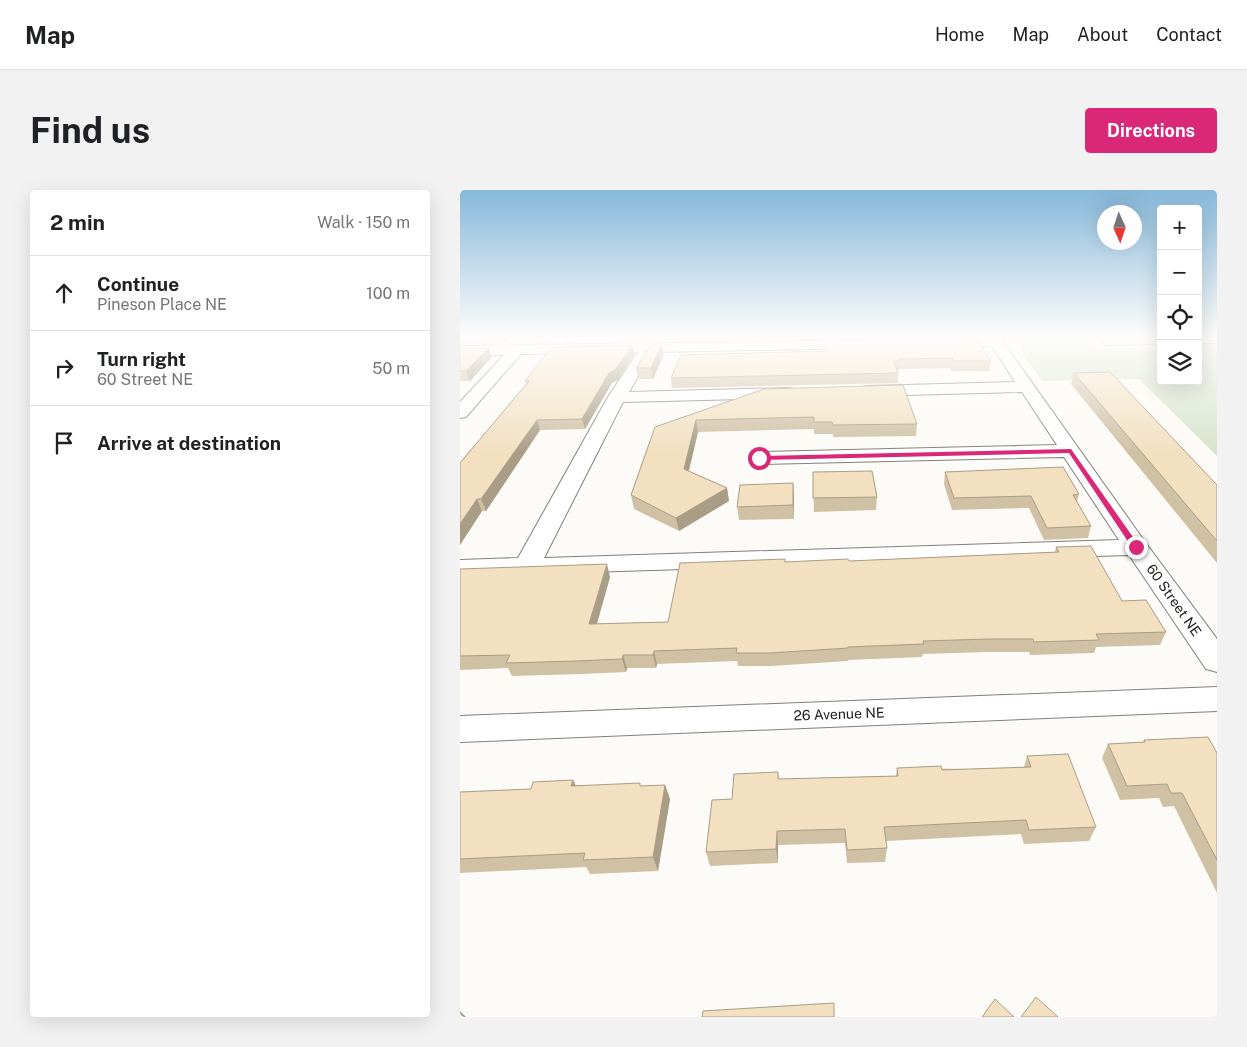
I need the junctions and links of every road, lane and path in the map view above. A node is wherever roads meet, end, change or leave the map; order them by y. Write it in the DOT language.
graph roads {
  1 [pos="493,376"];
  2 [pos="631,376"];
  3 [pos="1020,376"];
  4 [pos="1027,386"];
  5 [pos="851,391"];
  6 [pos="802,392"];
  7 [pos="617,397"];
  8 [pos="463,407"];
  9 [pos="1071,451"];
  10 [pos="759,458"];
  11 [pos="1136,547"];
  12 [pos="526,565"];
  13 [pos="460,568"];
  14 [pos="1217,661"];
  15 [pos="1217,698"];
  16 [pos="460,728"];
  1 -- 8 [label="street"];
  2 -- 7 [label="street"];
  3 -- 4 [label="street, 60 Street NE"];
  4 -- 5 [label="street"];
  4 -- 9 [label="street, 60 Street NE"];
  6 -- 7 [label="street"];
  7 -- 12 [label="street"];
  9 -- 10 [label="street"];
  9 -- 11 [label="street, 60 Street NE"];
  11 -- 12 [label="street"];
  11 -- 14 [label="street, 60 Street NE"];
  12 -- 13 [label="street"];
  15 -- 16 [label="street, 26 Avenue NE"];
}
